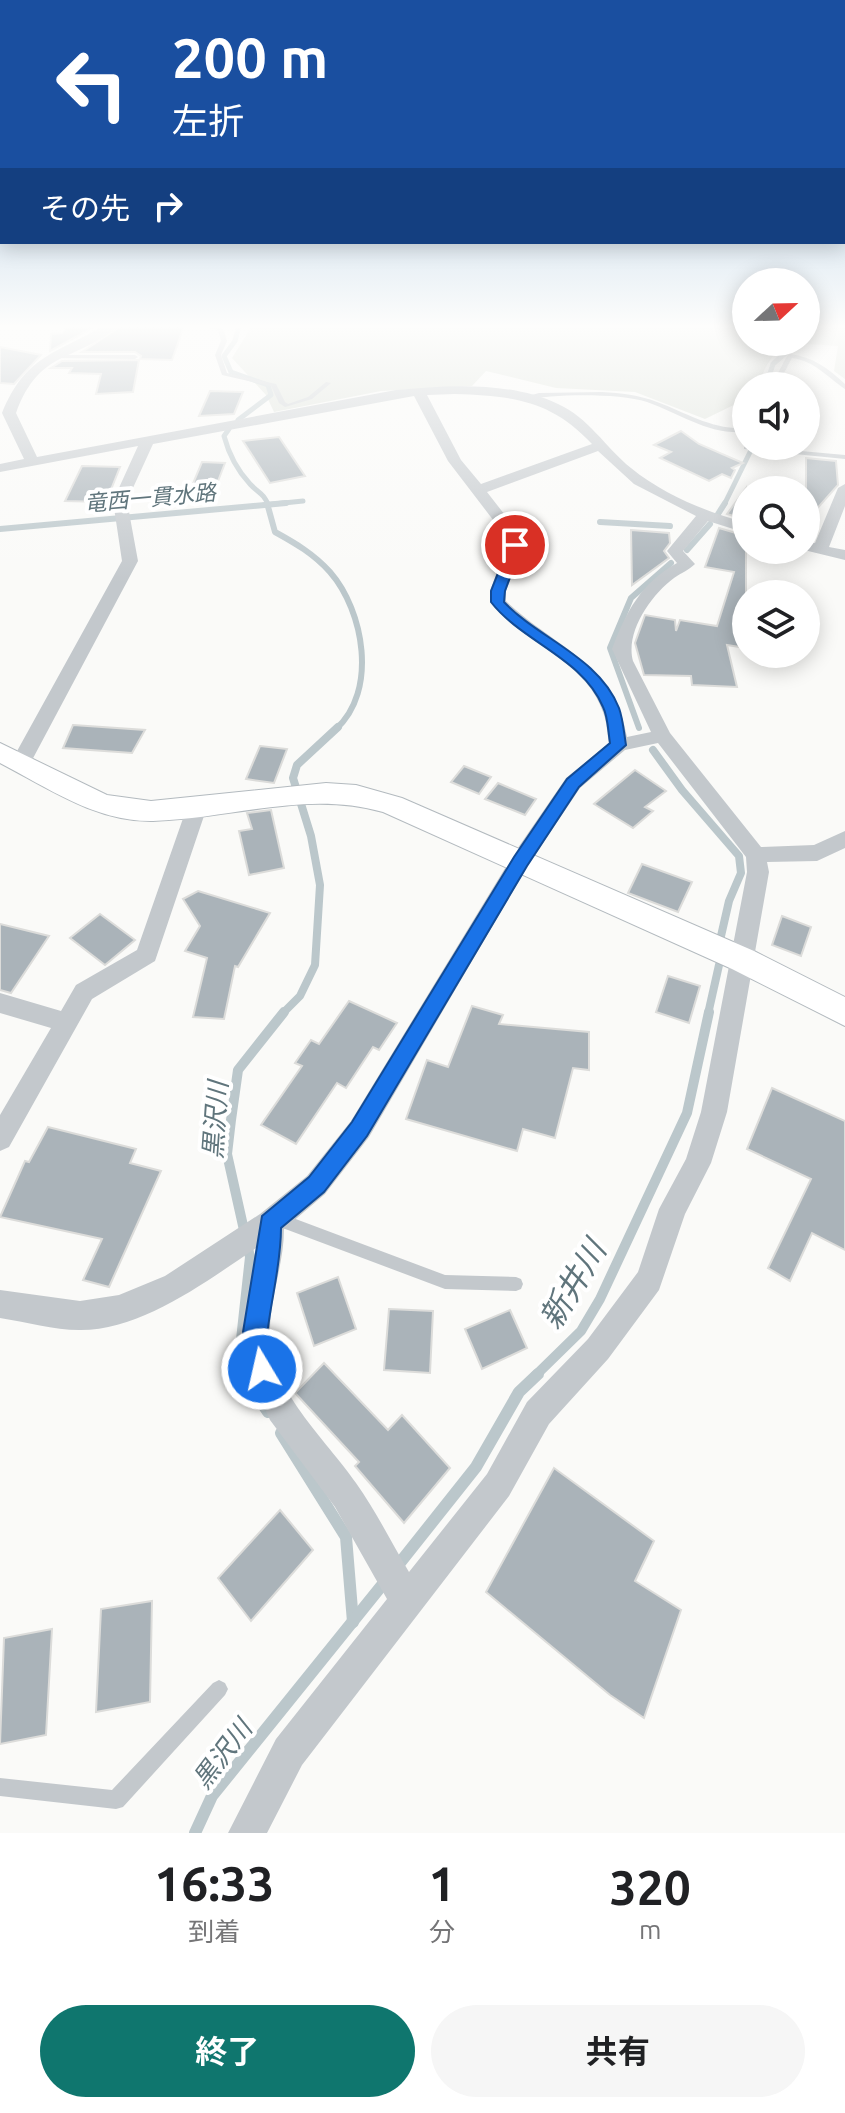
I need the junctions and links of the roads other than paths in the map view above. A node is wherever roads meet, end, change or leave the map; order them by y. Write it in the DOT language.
graph roads {
  1 [pos="10,412"];
  2 [pos="282,412"];
  3 [pos="429,412"];
  4 [pos="560,412"];
  5 [pos="678,412"];
  6 [pos="732,428"];
  7 [pos="146,443"];
  8 [pos="600,446"];
  9 [pos="820,455"];
  10 [pos="845,457"];
  11 [pos="33,463"];
  12 [pos="0,468"];
  13 [pos="845,488"];
  14 [pos="479,490"];
  15 [pos="704,516"];
  16 [pos="732,524"];
  17 [pos="820,535"];
  18 [pos="820,550"];
  19 [pos="845,555"];
  20 [pos="662,736"];
  21 [pos="619,745"];
  22 [pos="10,757"];
  23 [pos="197,807"];
  24 [pos="845,839"];
  25 [pos="756,855"];
  26 [pos="520,861"];
  27 [pos="743,960"];
  28 [pos="0,1003"];
  29 [pos="845,1012"];
  30 [pos="65,1022"];
  31 [pos="0,1139"];
  32 [pos="273,1221"];
  33 [pos="516,1284"];
  34 [pos="0,1304"];
  35 [pos="407,1601"];
  36 [pos="219,1689"];
  37 [pos="0,1787"];
  38 [pos="247,1833"];
  1 -- 11 [label="street"];
  2 -- 7 [label="street"];
  3 -- 14 [label="street"];
  4 -- 8 [label="street"];
  5 -- 6 [label="lane"];
  7 -- 11 [label="street"];
  7 -- 22 [label="street"];
  8 -- 14 [label="street"];
  8 -- 15 [label="street"];
  9 -- 10 [label="lane"];
  11 -- 12 [label="street"];
  13 -- 17 [label="street"];
  14 -- 21 [label="street"];
  15 -- 16 [label="street"];
  15 -- 20 [label="street"];
  18 -- 19 [label="street"];
  20 -- 21 [label="street"];
  20 -- 25 [label="street"];
  21 -- 26 [label="street"];
  22 -- 23 [label="street"];
  23 -- 26 [label="street"];
  23 -- 30 [label="street"];
  24 -- 25 [label="street"];
  25 -- 27 [label="street"];
  26 -- 27 [label="street"];
  26 -- 32 [label="street"];
  27 -- 29 [label="street"];
  27 -- 35 [label="street"];
  28 -- 30 [label="street"];
  30 -- 31 [label="street"];
  32 -- 33 [label="lane"];
  32 -- 34 [label="street"];
  32 -- 35 [label="street"];
  35 -- 38 [label="street"];
  36 -- 37 [label="lane"];
}
